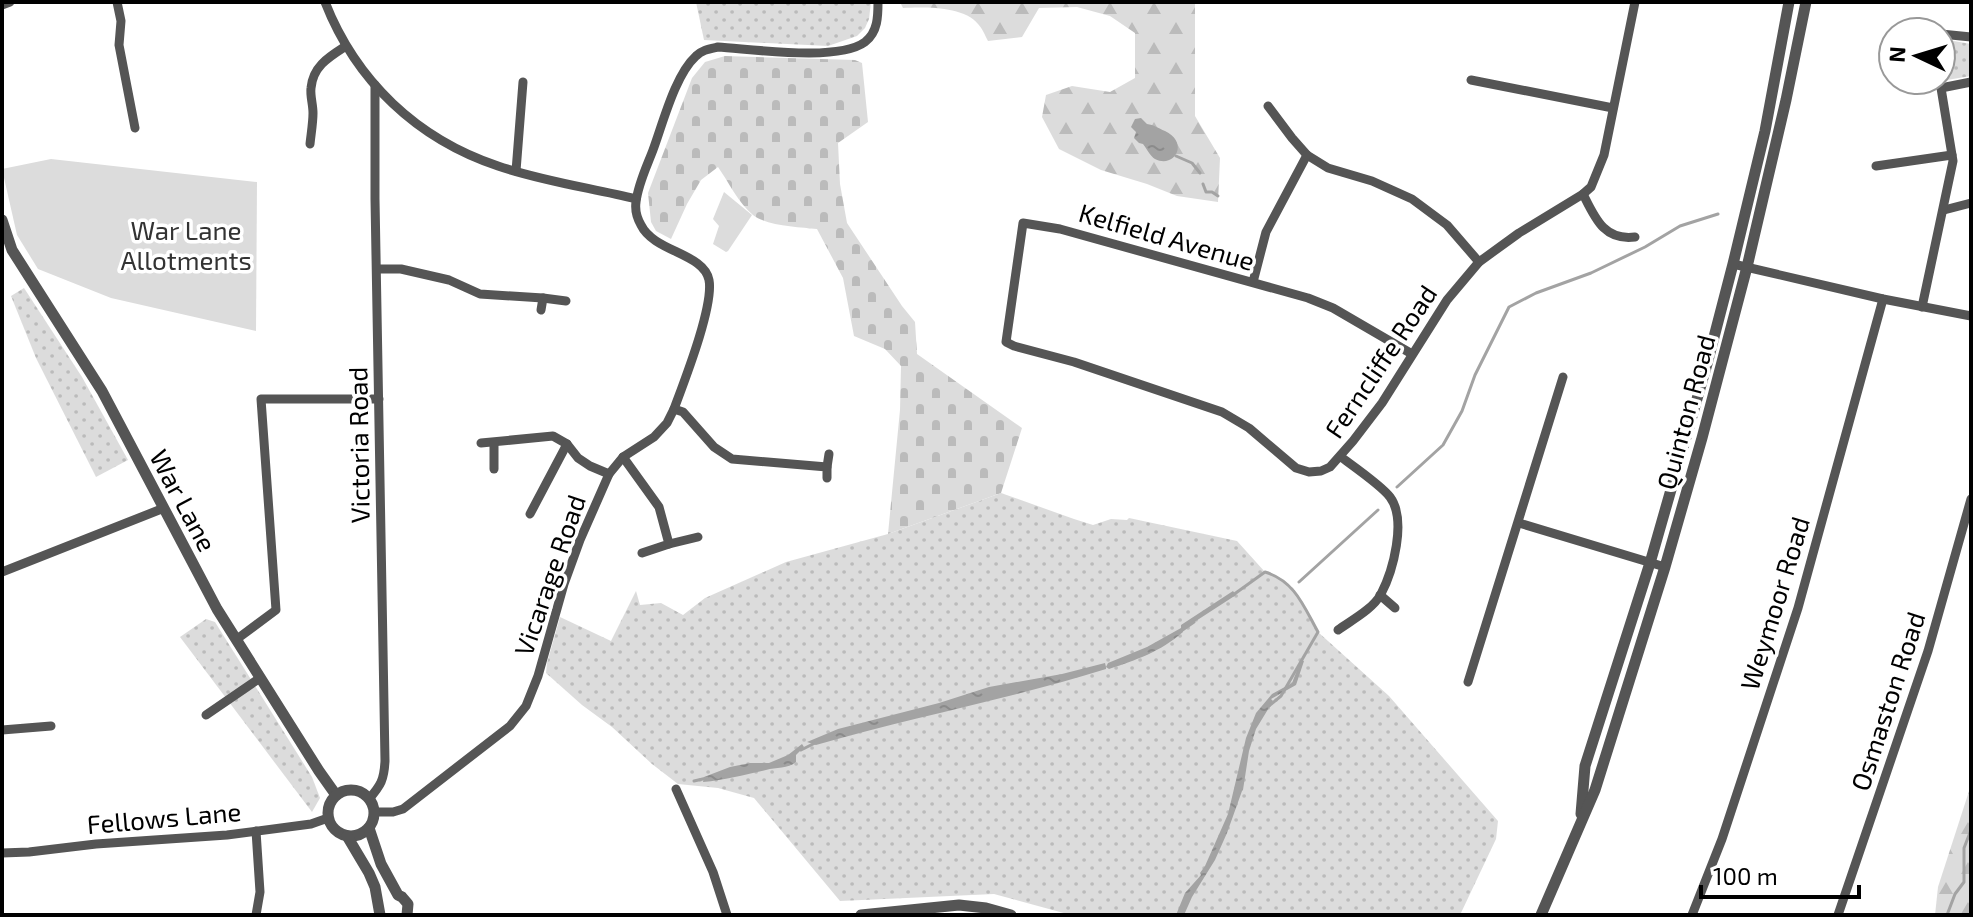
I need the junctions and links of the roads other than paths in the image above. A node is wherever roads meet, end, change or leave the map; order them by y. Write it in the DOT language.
graph roads {
  1 [pos="10,2"];
  2 [pos="117,2"];
  3 [pos="325,2"];
  4 [pos="878,2"];
  5 [pos="1635,2"];
  6 [pos="1789,2"];
  7 [pos="1806,2"];
  8 [pos="2,5"];
  9 [pos="346,46"];
  10 [pos="1471,80"];
  11 [pos="523,82"];
  12 [pos="375,85"];
  13 [pos="1942,96"];
  14 [pos="1268,106"];
  15 [pos="1613,108"];
  16 [pos="135,128"];
  17 [pos="310,144"];
  18 [pos="1307,155"];
  19 [pos="1952,155"];
  20 [pos="1876,166"];
  21 [pos="516,171"];
  22 [pos="1583,194"];
  23 [pos="636,199"];
  24 [pos="1971,203"];
  25 [pos="1944,210"];
  26 [pos="2,220"];
  27 [pos="1627,242"];
  28 [pos="1479,262"];
  29 [pos="1733,264"];
  30 [pos="1747,267"];
  31 [pos="377,269"];
  32 [pos="1253,282"];
  33 [pos="543,298"];
  34 [pos="1883,299"];
  35 [pos="566,301"];
  36 [pos="1922,307"];
  37 [pos="541,310"];
  38 [pos="1971,316"];
  39 [pos="1014,346"];
  40 [pos="1412,354"];
  41 [pos="1563,377"];
  42 [pos="379,399"];
  43 [pos="674,409"];
  44 [pos="481,443"];
  45 [pos="494,443"];
  46 [pos="567,444"];
  47 [pos="829,454"];
  48 [pos="623,457"];
  49 [pos="1341,457"];
  50 [pos="827,467"];
  51 [pos="494,469"];
  52 [pos="609,474"];
  53 [pos="827,478"];
  54 [pos="1971,499"];
  55 [pos="164,508"];
  56 [pos="530,514"];
  57 [pos="1519,523"];
  58 [pos="698,537"];
  59 [pos="669,544"];
  60 [pos="642,553"];
  61 [pos="1650,563"];
  62 [pos="1665,567"];
  63 [pos="2,572"];
  64 [pos="1380,595"];
  65 [pos="1395,608"];
  66 [pos="1338,630"];
  67 [pos="237,639"];
  68 [pos="260,678"];
  69 [pos="1468,682"];
  70 [pos="206,715"];
  71 [pos="51,726"];
  72 [pos="2,730"];
  73 [pos="676,789"];
  74 [pos="336,795"];
  75 [pos="369,799"];
  76 [pos="374,812"];
  77 [pos="328,818"];
  78 [pos="1580,826"];
  79 [pos="369,828"];
  80 [pos="256,831"];
  81 [pos="347,836"];
  82 [pos="2,853"];
  83 [pos="398,895"];
  84 [pos="380,910"];
  85 [pos="409,914"];
  86 [pos="890,914"];
  87 [pos="256,915"];
  88 [pos="727,915"];
  89 [pos="861,915"];
  90 [pos="1011,915"];
  91 [pos="1541,915"];
  92 [pos="1692,915"];
  93 [pos="1838,915"];
  1 -- 8 [label="street"];
  2 -- 16 [label="street"];
  3 -- 9 [label="street"];
  4 -- 23 [label="street"];
  5 -- 15 [label="street, Ferncliffe Road"];
  6 -- 29 [label="street, Quinton Road"];
  7 -- 30 [label="street, Quinton Road"];
  9 -- 12 [label="street"];
  9 -- 17 [label="street"];
  10 -- 15 [label="street"];
  11 -- 21 [label="street"];
  12 -- 21 [label="street"];
  12 -- 31 [label="street, Victoria Road"];
  13 -- 19 [label="street"];
  14 -- 18 [label="street"];
  15 -- 22 [label="street, Ferncliffe Road"];
  18 -- 28 [label="street"];
  18 -- 32 [label="street"];
  19 -- 20 [label="street"];
  19 -- 25 [label="street"];
  21 -- 23 [label="street"];
  22 -- 27 [label="street"];
  22 -- 28 [label="street, Ferncliffe Road"];
  23 -- 43 [label="street, Vicarage Road"];
  24 -- 25 [label="street"];
  25 -- 36 [label="street"];
  26 -- 55 [label="street, War Lane"];
  28 -- 40 [label="street, Ferncliffe Road"];
  29 -- 30 [label="street"];
  29 -- 61 [label="street, Quinton Road"];
  30 -- 34 [label="street"];
  30 -- 62 [label="street, Quinton Road"];
  31 -- 33 [label="street"];
  31 -- 42 [label="street, Victoria Road"];
  32 -- 39 [label="street, Kelfield Avenue"];
  32 -- 40 [label="street, Kelfield Avenue"];
  33 -- 35 [label="street"];
  33 -- 37 [label="street"];
  34 -- 36 [label="street"];
  34 -- 92 [label="street, Weymoor Road"];
  36 -- 38 [label="street"];
  39 -- 49 [label="street, Ferncliffe Road"];
  40 -- 49 [label="street, Ferncliffe Road"];
  41 -- 57 [label="street"];
  42 -- 67 [label="street"];
  42 -- 75 [label="street, Victoria Road"];
  43 -- 48 [label="street, Vicarage Road"];
  43 -- 50 [label="street"];
  44 -- 45 [label="street"];
  45 -- 46 [label="street"];
  45 -- 51 [label="street"];
  46 -- 52 [label="street"];
  46 -- 56 [label="street"];
  47 -- 50 [label="street"];
  48 -- 52 [label="street, Vicarage Road"];
  48 -- 59 [label="street"];
  49 -- 64 [label="street"];
  50 -- 53 [label="street"];
  52 -- 76 [label="street, Vicarage Road"];
  54 -- 93 [label="street, Osmaston Road"];
  55 -- 63 [label="street"];
  55 -- 67 [label="street, War Lane"];
  57 -- 61 [label="street"];
  57 -- 69 [label="street"];
  58 -- 59 [label="street"];
  59 -- 60 [label="street"];
  61 -- 62 [label="street"];
  61 -- 78 [label="street, Quinton Road"];
  62 -- 78 [label="street, Quinton Road"];
  64 -- 65 [label="street"];
  64 -- 66 [label="street"];
  67 -- 68 [label="street, War Lane"];
  68 -- 70 [label="street"];
  68 -- 74 [label="street, War Lane"];
  71 -- 72 [label="street"];
  73 -- 88 [label="street"];
  74 -- 75 [label="street"];
  74 -- 77 [label="street"];
  75 -- 76 [label="street"];
  76 -- 79 [label="street"];
  77 -- 80 [label="street, Fellows Lane"];
  77 -- 81 [label="street"];
  78 -- 91 [label="street, Quinton Road"];
  79 -- 81 [label="street"];
  79 -- 83 [label="street"];
  80 -- 82 [label="street, Fellows Lane"];
  80 -- 87 [label="street"];
  81 -- 84 [label="street"];
  83 -- 84 [label="street"];
  83 -- 85 [label="street"];
  86 -- 89 [label="street"];
  86 -- 90 [label="street"];
}
